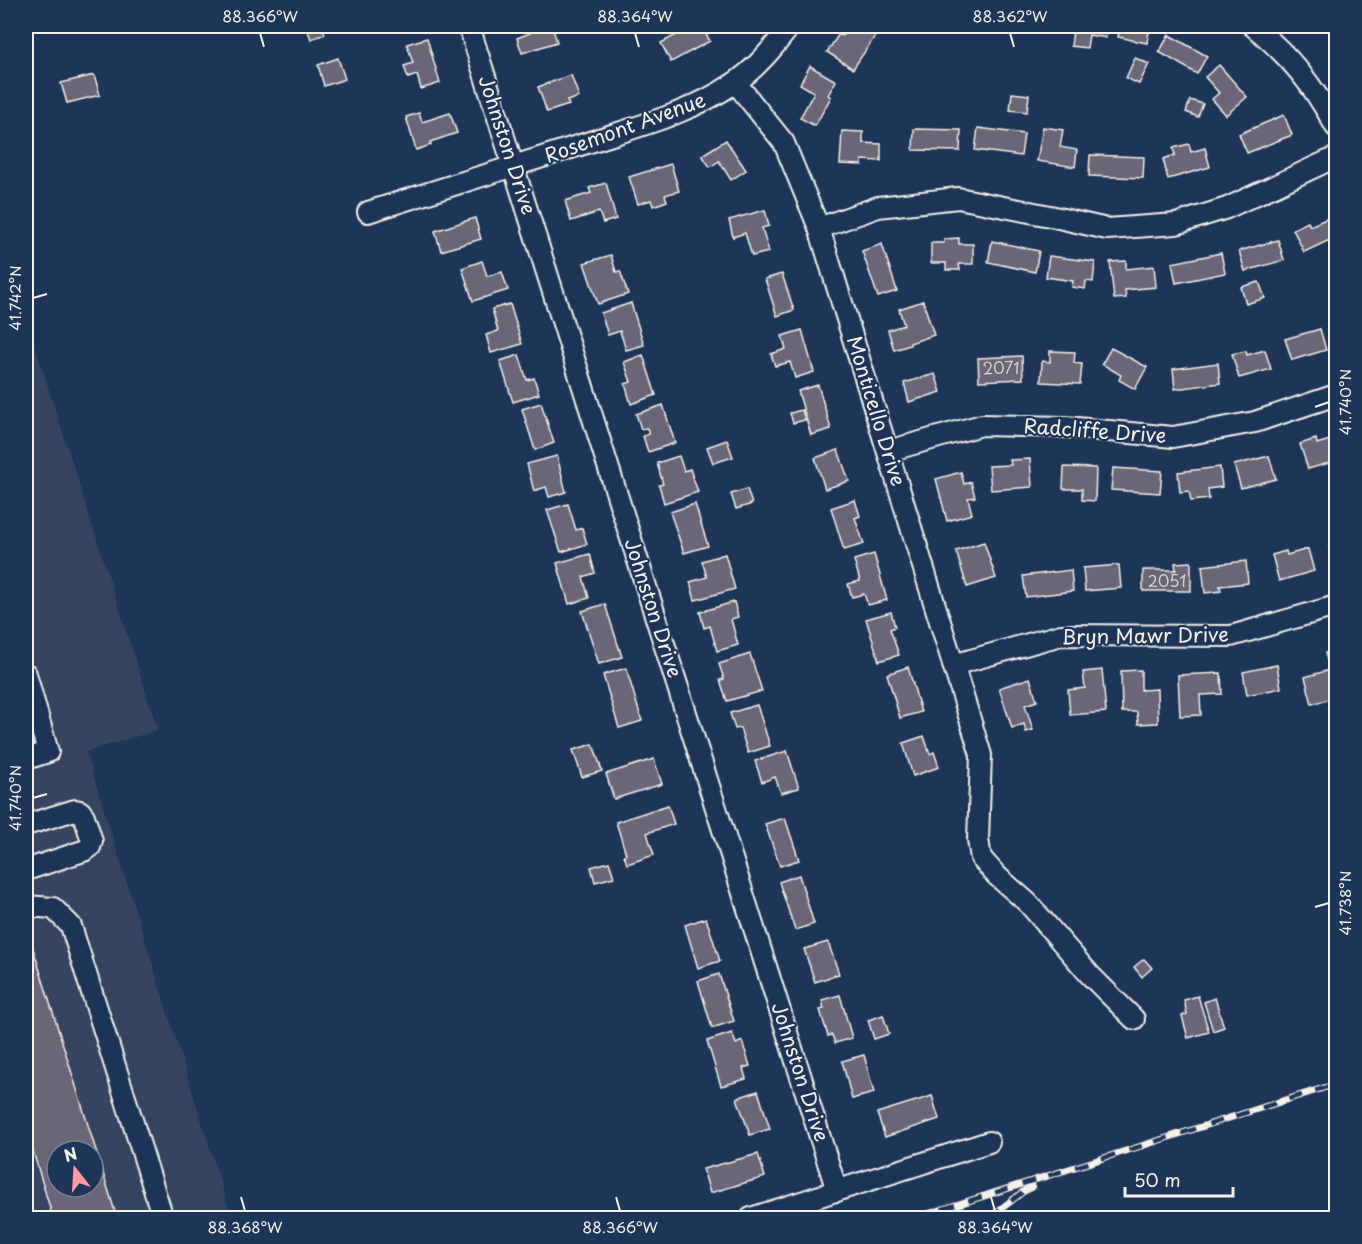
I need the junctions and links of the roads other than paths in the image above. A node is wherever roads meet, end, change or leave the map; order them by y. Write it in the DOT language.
graph roads {
  1 [pos="469,26"];
  2 [pos="790,26"];
  3 [pos="1253,26"];
  4 [pos="736,83"];
  5 [pos="1336,127"];
  6 [pos="1336,157"];
  7 [pos="514,167"];
  8 [pos="368,212"];
  9 [pos="819,228"];
  10 [pos="1336,395"];
  11 [pos="888,451"];
  12 [pos="1336,606"];
  13 [pos="953,665"];
  14 [pos="26,674"];
  15 [pos="26,759"];
  16 [pos="26,825"];
  17 [pos="26,870"];
  18 [pos="26,906"];
  19 [pos="1134,1019"];
  20 [pos="989,1142"];
  21 [pos="837,1191"];
  22 [pos="163,1218"];
  23 [pos="751,1218"];
  1 -- 7 [label="street, Johnston Drive"];
  2 -- 4 [label="street, Rosemont Avenue"];
  3 -- 5 [label="street"];
  4 -- 7 [label="street, Rosemont Avenue"];
  4 -- 9 [label="street, Monticello Drive"];
  6 -- 9 [label="street"];
  7 -- 8 [label="street, Rosemont Avenue"];
  7 -- 21 [label="street, Johnston Drive"];
  9 -- 11 [label="street, Monticello Drive"];
  10 -- 11 [label="street, Radcliffe Drive"];
  11 -- 13 [label="street, Monticello Drive"];
  12 -- 13 [label="street, Bryn Mawr Drive"];
  13 -- 19 [label="street, Monticello Drive"];
  14 -- 15 [label="street"];
  16 -- 17 [label="street"];
  18 -- 22 [label="street"];
  20 -- 21 [label="street"];
  21 -- 23 [label="street"];
}
